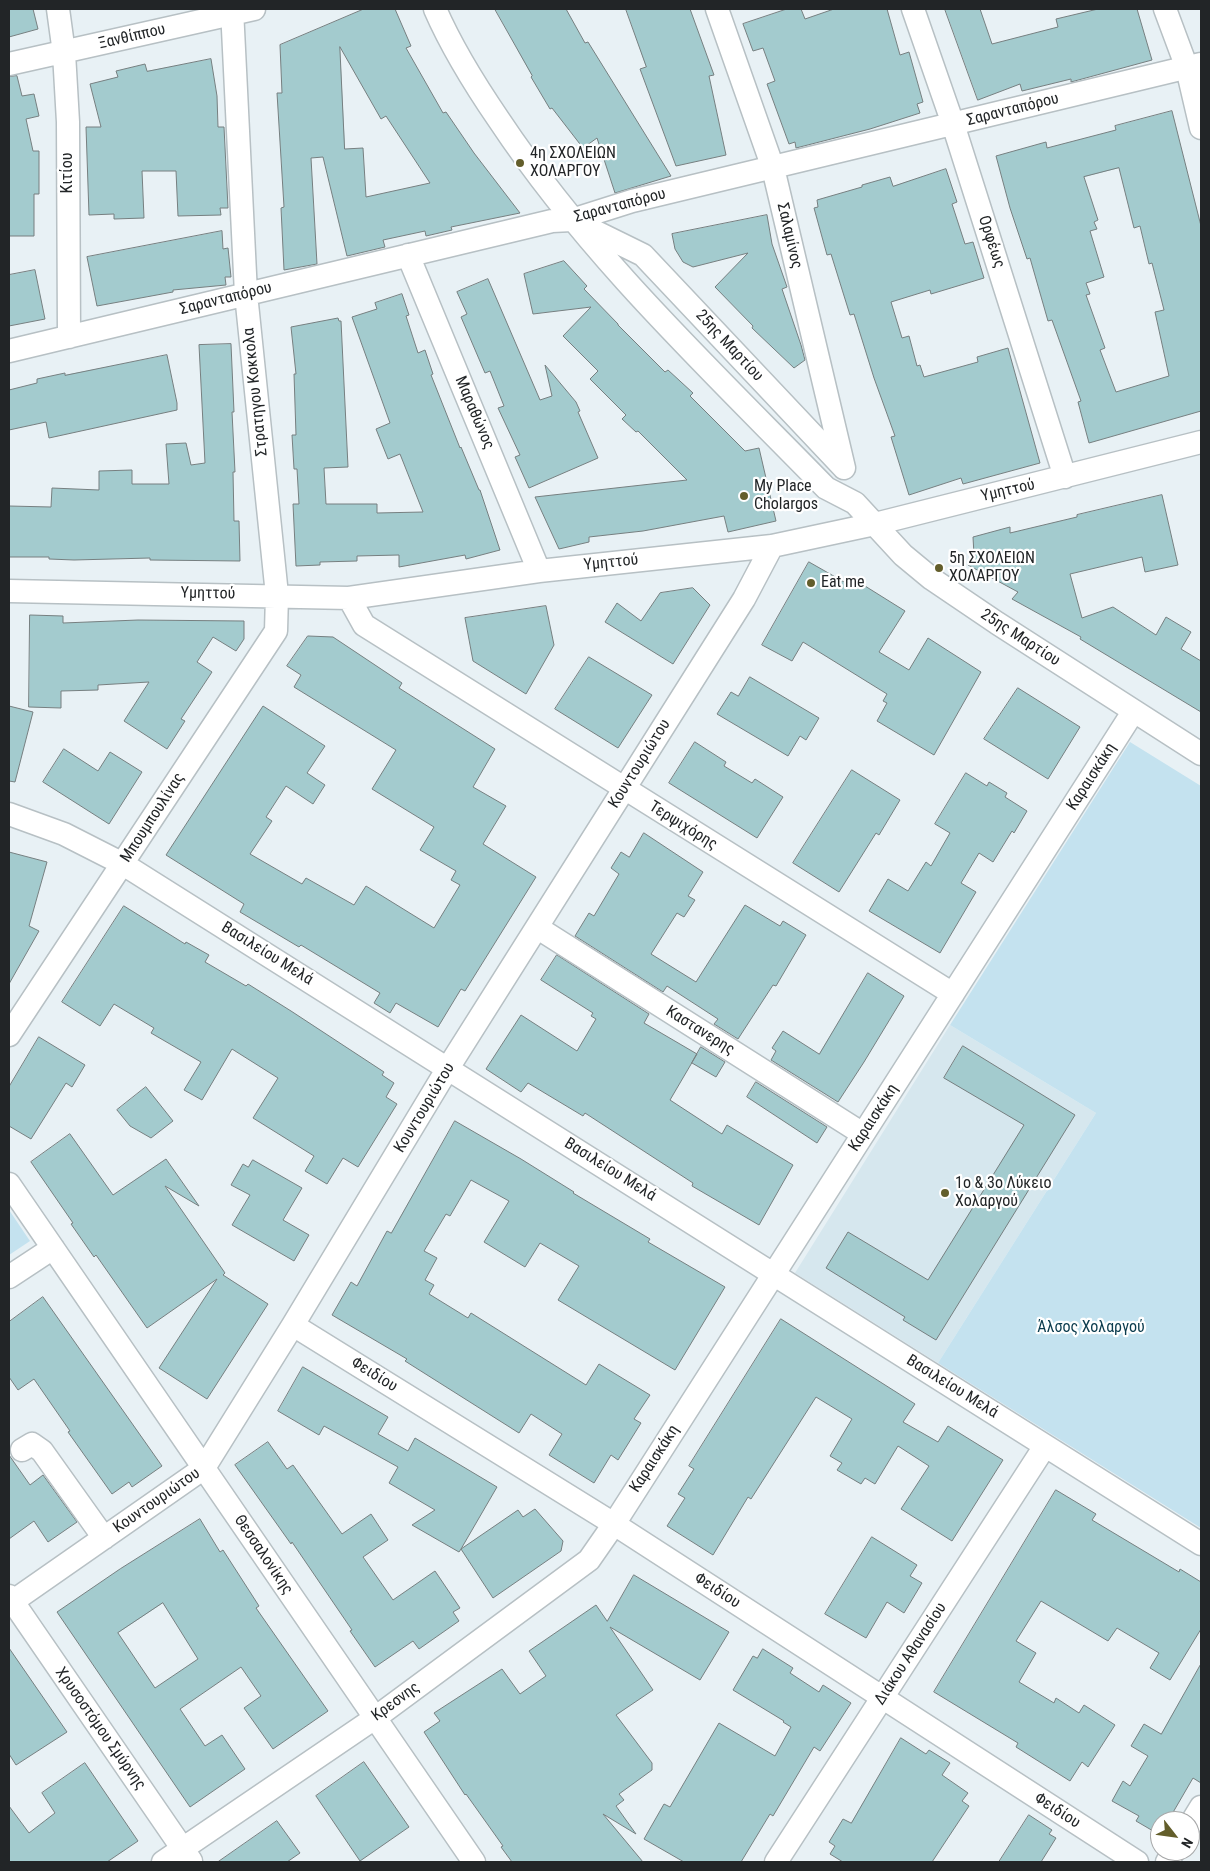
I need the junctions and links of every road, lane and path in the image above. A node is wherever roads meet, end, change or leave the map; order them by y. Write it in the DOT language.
graph roads {
  1 [pos="58,9"];
  2 [pos="254,9"];
  3 [pos="435,9"];
  4 [pos="717,9"];
  5 [pos="913,9"];
  6 [pos="1165,9"];
  7 [pos="232,11"];
  8 [pos="64,53"];
  9 [pos="9,64"];
  10 [pos="1194,66"];
  11 [pos="953,124"];
  12 [pos="1201,128"];
  13 [pos="773,168"];
  14 [pos="572,220"];
  15 [pos="408,255"];
  16 [pos="246,294"];
  17 [pos="69,337"];
  18 [pos="9,351"];
  19 [pos="1201,442"];
  20 [pos="844,468"];
  21 [pos="1065,477"];
  22 [pos="855,503"];
  23 [pos="875,524"];
  24 [pos="772,546"];
  25 [pos="539,571"];
  26 [pos="9,591"];
  27 [pos="277,595"];
  28 [pos="349,598"];
  29 [pos="1133,712"];
  30 [pos="1201,754"];
  31 [pos="624,789"];
  32 [pos="9,814"];
  33 [pos="123,864"];
  34 [pos="538,928"];
  35 [pos="953,994"];
  36 [pos="9,1035"];
  37 [pos="448,1068"];
  38 [pos="863,1134"];
  39 [pos="9,1184"];
  40 [pos="53,1248"];
  41 [pos="774,1274"];
  42 [pos="9,1277"];
  43 [pos="293,1325"];
  44 [pos="1045,1446"];
  45 [pos="22,1450"];
  46 [pos="204,1468"];
  47 [pos="614,1524"];
  48 [pos="104,1538"];
  49 [pos="1201,1544"];
  50 [pos="10,1601"];
  51 [pos="882,1698"];
  52 [pos="375,1718"];
  53 [pos="187,1856"];
  54 [pos="163,1862"];
  55 [pos="474,1862"];
  56 [pos="776,1862"];
  57 [pos="1137,1862"];
  1 -- 8 [label="street, Κιτίου"];
  2 -- 7 [label="street, Ξανθίππου"];
  3 -- 14 [label="street, 25ης Μαρτίου"];
  4 -- 13 [label="street, Σαλαμίνος"];
  5 -- 11 [label="street, Ορφέως"];
  6 -- 10 [label="street"];
  7 -- 8 [label="street, Ξανθίππου"];
  7 -- 16 [label="street, Στρατηγου Κοκκολα"];
  8 -- 9 [label="street, Ξανθίππου"];
  8 -- 17 [label="street, Κιτίου"];
  10 -- 11 [label="street, Σαρανταπόρου"];
  10 -- 12 [label="street"];
  11 -- 13 [label="street, Σαρανταπόρου"];
  11 -- 21 [label="street, Ορφέως"];
  13 -- 14 [label="street, Σαρανταπόρου"];
  13 -- 20 [label="street, Σαλαμίνος"];
  14 -- 15 [label="street, Σαρανταπόρου"];
  14 -- 20 [label="street, 25ης Μαρτίου"];
  14 -- 22 [label="street, 25ης Μαρτίου"];
  15 -- 16 [label="street, Σαρανταπόρου"];
  15 -- 25 [label="street, Μαραθώνος"];
  16 -- 17 [label="street, Σαρανταπόρου"];
  16 -- 27 [label="street, Στρατηγου Κοκκολα"];
  17 -- 18 [label="street, Σαρανταπόρου"];
  19 -- 21 [label="street, Υμηττού"];
  20 -- 22 [label="street, 25ης Μαρτίου"];
  21 -- 23 [label="street, Υμηττού"];
  22 -- 23 [label="street, 25ης Μαρτίου"];
  23 -- 24 [label="street, Υμηττού"];
  23 -- 29 [label="street, 25ης Μαρτίου"];
  24 -- 25 [label="street, Υμηττού"];
  24 -- 31 [label="street, Κουντουριώτου"];
  25 -- 28 [label="street, Υμηττού"];
  26 -- 27 [label="street, Υμηττού"];
  27 -- 28 [label="street, Υμηττού"];
  27 -- 33 [label="street, Μπουμπουλίνας"];
  28 -- 31 [label="street, Τερψιχόρης"];
  29 -- 30 [label="street, 25ης Μαρτίου"];
  29 -- 35 [label="street, Καραισκάκη"];
  31 -- 34 [label="street, Κουντουριώτου"];
  31 -- 35 [label="street, Τερψιχόρης"];
  32 -- 33 [label="street, Βασιλείου Μελά"];
  33 -- 36 [label="street, Μπουμπουλίνας"];
  33 -- 37 [label="street, Βασιλείου Μελά"];
  34 -- 37 [label="street, Κουντουριώτου"];
  34 -- 38 [label="street, Καστανερης"];
  35 -- 38 [label="street, Καραισκάκη"];
  37 -- 41 [label="street, Βασιλείου Μελά"];
  37 -- 43 [label="street, Κουντουριώτου"];
  38 -- 41 [label="street, Καραισκάκη"];
  39 -- 40 [label="street, Θεσσαλονίκης"];
  40 -- 42 [label="street"];
  40 -- 46 [label="street, Θεσσαλονίκης"];
  41 -- 44 [label="street, Βασιλείου Μελά"];
  41 -- 47 [label="street, Καραισκάκη"];
  43 -- 46 [label="street, Κουντουριώτου"];
  43 -- 47 [label="street, Φειδίου"];
  44 -- 49 [label="street, Βασιλείου Μελά"];
  44 -- 51 [label="street, Διάκου Αθανασίου"];
  45 -- 48 [label="street"];
  46 -- 48 [label="street, Κουντουριώτου"];
  46 -- 52 [label="street, Θεσσαλονίκης"];
  47 -- 51 [label="street, Φειδίου"];
  47 -- 52 [label="street, Κρεσνης"];
  48 -- 50 [label="street, Κουντουριώτου"];
  50 -- 53 [label="street, Χρυσοστόμου Σμύρνης"];
  51 -- 56 [label="street, Διάκου Αθανασίου"];
  51 -- 57 [label="street, Φειδίου"];
  52 -- 53 [label="street, Κρεσνης"];
  52 -- 55 [label="street, Θεσσαλονίκης"];
  53 -- 54 [label="street, Κρεσνης"];
}
